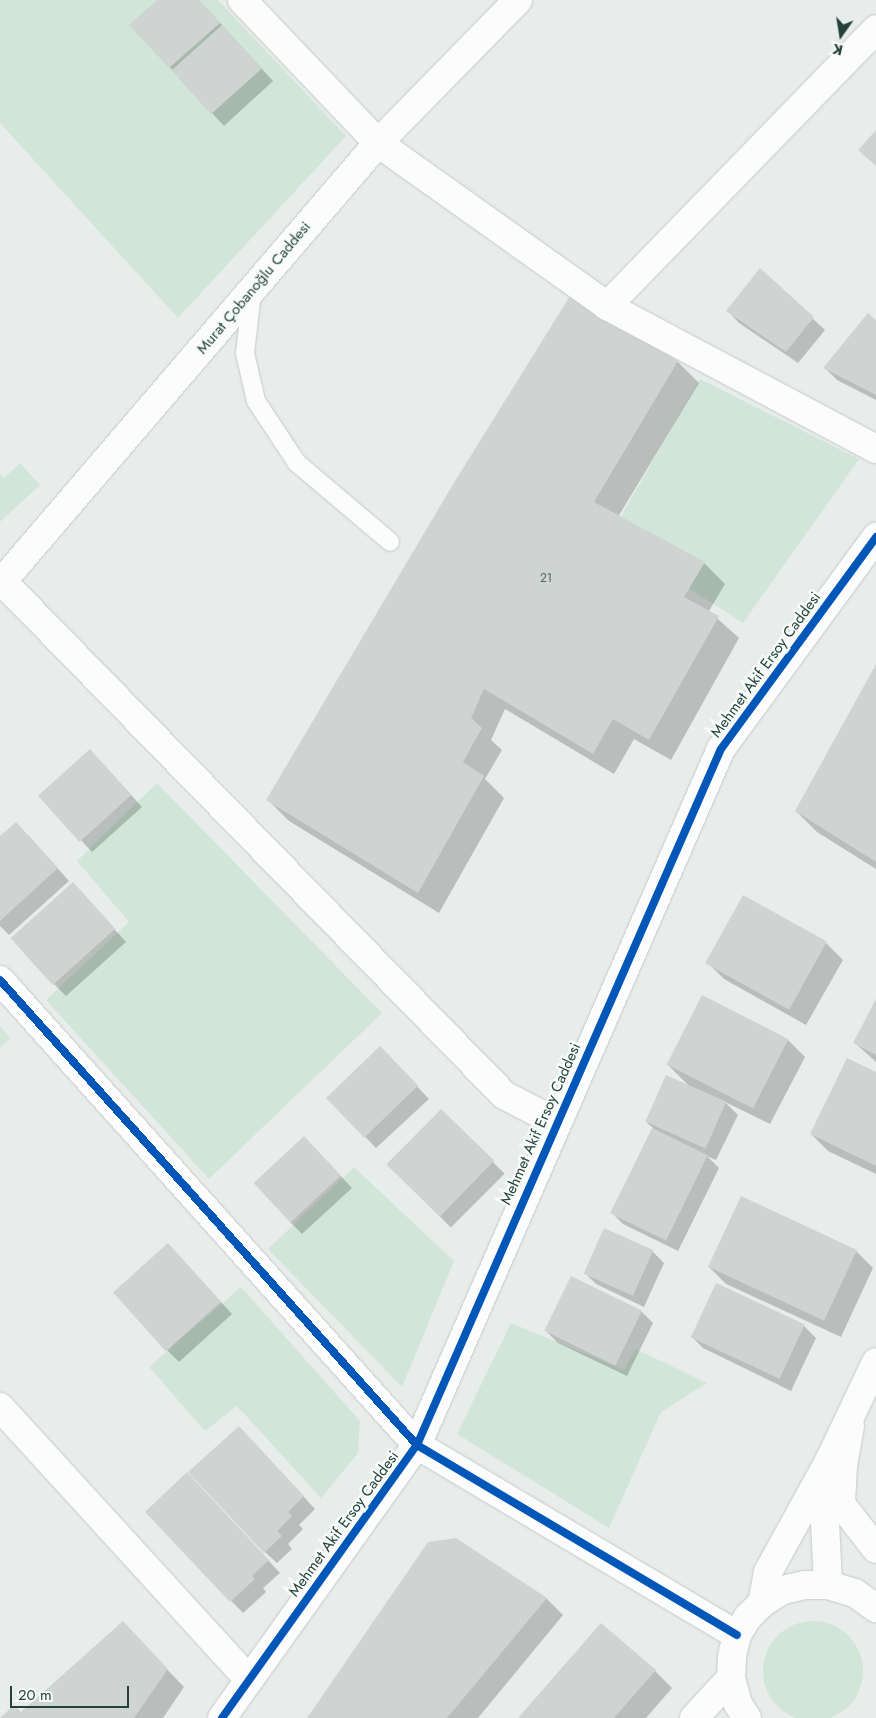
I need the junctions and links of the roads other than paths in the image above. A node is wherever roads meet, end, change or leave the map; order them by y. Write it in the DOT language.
graph roads {
  1 [pos="242,0"];
  2 [pos="518,0"];
  3 [pos="876,29"];
  4 [pos="378,143"];
  5 [pos="253,290"];
  6 [pos="607,306"];
  7 [pos="876,449"];
  8 [pos="876,537"];
  9 [pos="390,542"];
  10 [pos="1,582"];
  11 [pos="0,980"];
  12 [pos="556,1122"];
  13 [pos="876,1362"];
  14 [pos="0,1407"];
  15 [pos="854,1409"];
  16 [pos="417,1445"];
  17 [pos="830,1459"];
  18 [pos="876,1549"];
  19 [pos="828,1585"];
  20 [pos="869,1599"];
  21 [pos="762,1603"];
  22 [pos="738,1636"];
  23 [pos="731,1678"];
  24 [pos="250,1680"];
  25 [pos="222,1718"];
  26 [pos="694,1718"];
  27 [pos="747,1718"];
  1 -- 4 [label="street"];
  2 -- 4 [label="street, Murat Çobanoğlu Caddesi"];
  3 -- 6 [label="street"];
  4 -- 5 [label="street, Murat Çobanoğlu Caddesi"];
  4 -- 6 [label="street"];
  5 -- 9 [label="lane"];
  5 -- 10 [label="street, Murat Çobanoğlu Caddesi"];
  6 -- 7 [label="street"];
  8 -- 12 [label="street, Mehmet Akif Ersoy Caddesi"];
  10 -- 12 [label="street"];
  11 -- 16 [label="street"];
  12 -- 16 [label="street, Mehmet Akif Ersoy Caddesi"];
  13 -- 15 [label="street"];
  14 -- 24 [label="street"];
  15 -- 17 [label="street"];
  15 -- 18 [label="street"];
  16 -- 22 [label="street"];
  16 -- 24 [label="street, Mehmet Akif Ersoy Caddesi"];
  17 -- 19 [label="street"];
  17 -- 21 [label="street"];
  19 -- 20 [label="street"];
  19 -- 21 [label="street"];
  21 -- 22 [label="street"];
  22 -- 23 [label="street"];
  23 -- 26 [label="street"];
  23 -- 27 [label="street"];
  24 -- 25 [label="street, Mehmet Akif Ersoy Caddesi"];
}
